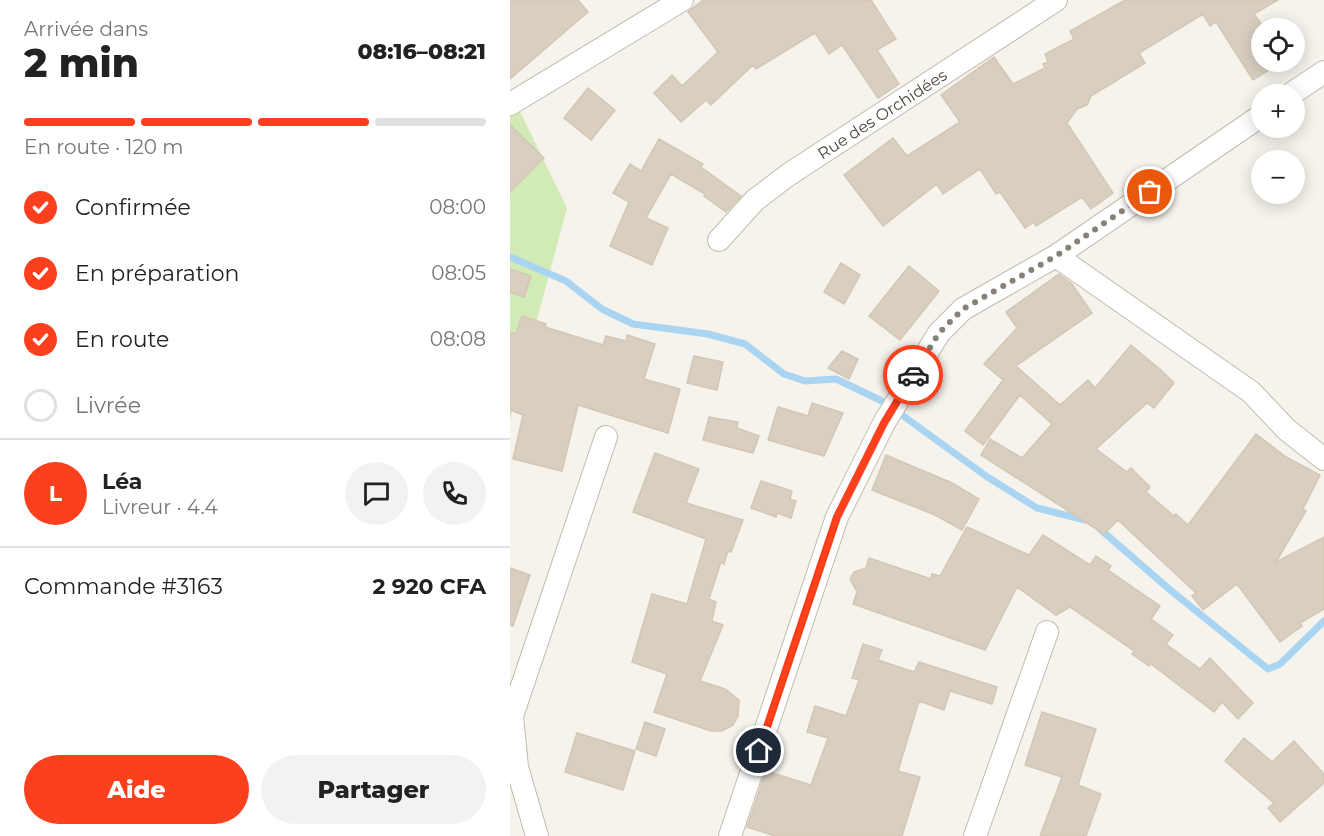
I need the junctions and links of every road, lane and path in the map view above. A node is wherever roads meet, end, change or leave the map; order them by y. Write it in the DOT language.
graph roads {
  1 [pos="681,0"];
  2 [pos="1056,0"];
  3 [pos="1324,72"];
  4 [pos="1305,85"];
  5 [pos="510,104"];
  6 [pos="1251,123"];
  7 [pos="719,240"];
  8 [pos="1056,256"];
  9 [pos="606,437"];
  10 [pos="1324,459"];
  11 [pos="1047,632"];
  12 [pos="513,764"];
  13 [pos="537,836"];
  14 [pos="730,836"];
  15 [pos="975,836"];
  1 -- 5 [label="street"];
  2 -- 7 [label="street, Rue des Orchidées"];
  3 -- 4 [label="street"];
  6 -- 8 [label="street"];
  8 -- 10 [label="street"];
  8 -- 14 [label="street"];
  9 -- 12 [label="street"];
  11 -- 15 [label="street"];
  12 -- 13 [label="street"];
}
